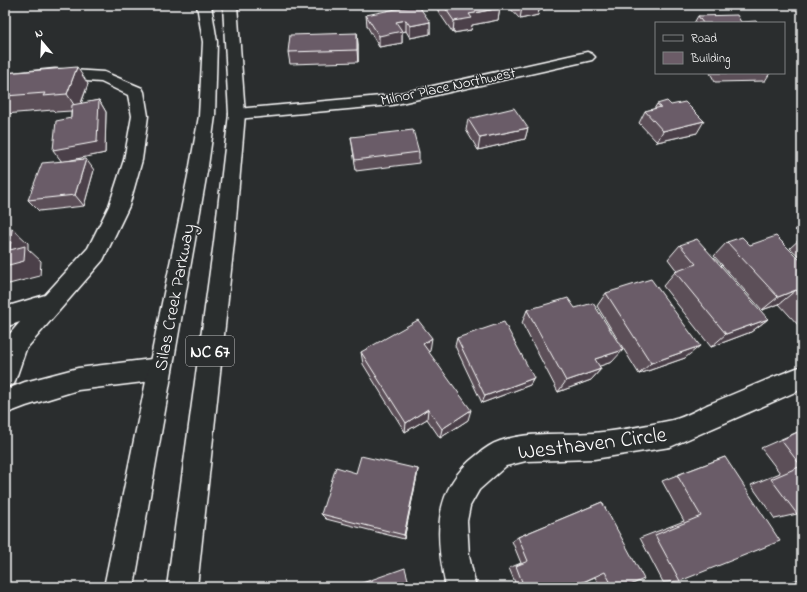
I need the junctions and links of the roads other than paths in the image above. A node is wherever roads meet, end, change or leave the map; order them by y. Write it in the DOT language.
graph roads {
  1 [pos="204,5"];
  2 [pos="230,5"];
  3 [pos="587,57"];
  4 [pos="5,79"];
  5 [pos="237,114"];
  6 [pos="53,302"];
  7 [pos="5,317"];
  8 [pos="160,369"];
  9 [pos="5,376"];
  10 [pos="802,378"];
  11 [pos="5,402"];
  12 [pos="119,587"];
  13 [pos="182,587"];
  14 [pos="461,587"];
  1 -- 8 [label="street, Silas Creek Parkway / NC 67"];
  2 -- 5 [label="street, Silas Creek Parkway / NC 67"];
  3 -- 5 [label="street, Milnor Place Northwest"];
  4 -- 6 [label="street"];
  5 -- 13 [label="street, Silas Creek Parkway / NC 67"];
  6 -- 7 [label="street"];
  6 -- 9 [label="street"];
  8 -- 11 [label="street"];
  8 -- 12 [label="street, Silas Creek Parkway / NC 67"];
  10 -- 14 [label="street, Westhaven Circle"];
}
